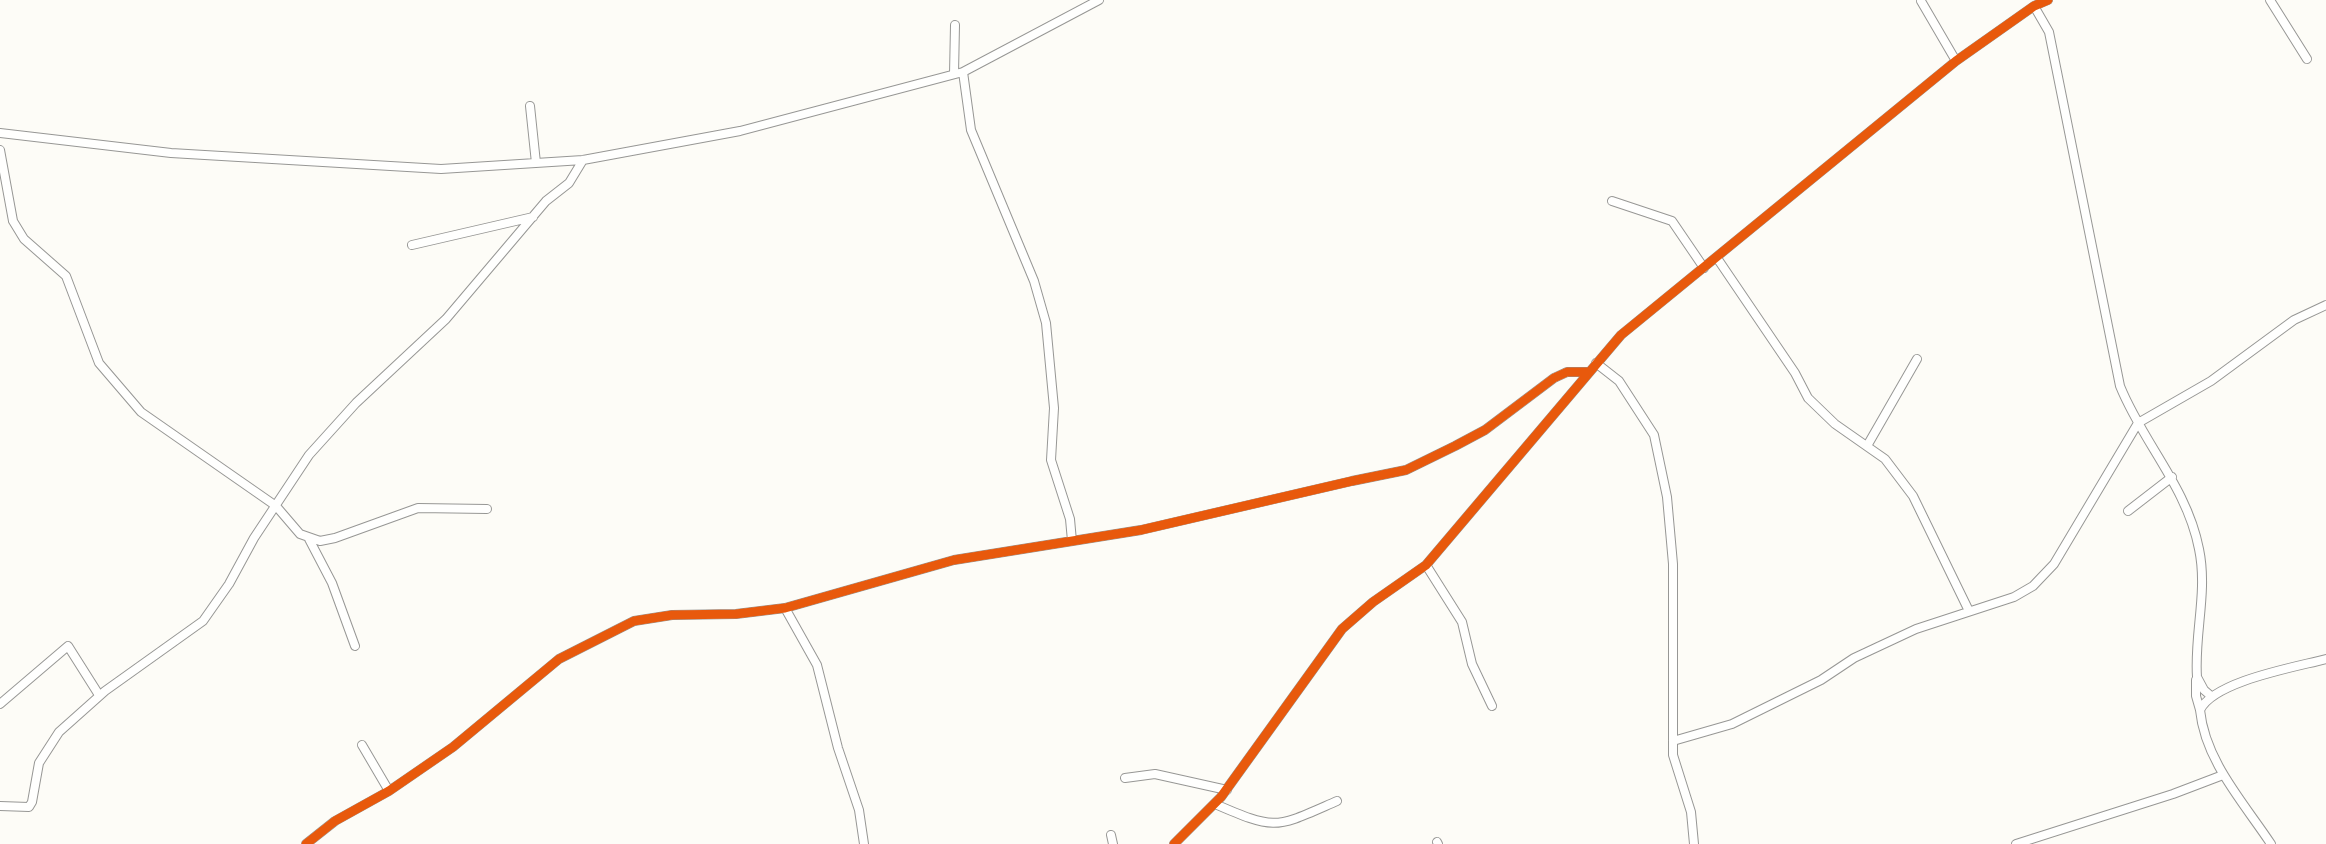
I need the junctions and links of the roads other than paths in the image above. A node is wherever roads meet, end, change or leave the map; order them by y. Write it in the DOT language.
graph roads {
  1 [pos="1099,0"];
  2 [pos="2048,0"];
  3 [pos="2270,0"];
  4 [pos="1921,1"];
  5 [pos="2034,6"];
  6 [pos="955,25"];
  7 [pos="2307,60"];
  8 [pos="1956,61"];
  9 [pos="958,73"];
  10 [pos="530,106"];
  11 [pos="0,133"];
  12 [pos="0,150"];
  13 [pos="583,160"];
  14 [pos="536,163"];
  15 [pos="1612,201"];
  16 [pos="533,218"];
  17 [pos="412,245"];
  18 [pos="1717,258"];
  19 [pos="1704,268"];
  20 [pos="2326,305"];
  21 [pos="1917,359"];
  22 [pos="1596,363"];
  23 [pos="1589,372"];
  24 [pos="2138,423"];
  25 [pos="1867,446"];
  26 [pos="2172,477"];
  27 [pos="276,506"];
  28 [pos="487,509"];
  29 [pos="2128,511"];
  30 [pos="309,539"];
  31 [pos="1072,541"];
  32 [pos="1426,565"];
  33 [pos="785,608"];
  34 [pos="1969,611"];
  35 [pos="355,646"];
  36 [pos="2326,659"];
  37 [pos="2197,677"];
  38 [pos="99,695"];
  39 [pos="2211,696"];
  40 [pos="0,704"];
  41 [pos="1492,706"];
  42 [pos="2200,710"];
  43 [pos="1673,741"];
  44 [pos="362,745"];
  45 [pos="2223,775"];
  46 [pos="1125,778"];
  47 [pos="1227,790"];
  48 [pos="389,791"];
  49 [pos="1337,801"];
  50 [pos="1215,804"];
  51 [pos="0,806"];
  52 [pos="306,844"];
  53 [pos="864,844"];
  54 [pos="1174,844"];
  55 [pos="1694,844"];
  56 [pos="2016,844"];
  57 [pos="2271,844"];
  1 -- 9 [label="street"];
  2 -- 5 [label="street"];
  3 -- 7 [label="street"];
  4 -- 8 [label="street"];
  5 -- 8 [label="street"];
  5 -- 24 [label="street"];
  6 -- 9 [label="street"];
  8 -- 18 [label="street"];
  9 -- 13 [label="street"];
  9 -- 31 [label="street"];
  10 -- 14 [label="street"];
  11 -- 14 [label="street"];
  12 -- 27 [label="street"];
  13 -- 14 [label="street"];
  13 -- 16 [label="street"];
  15 -- 19 [label="street"];
  16 -- 17 [label="street"];
  16 -- 27 [label="street"];
  18 -- 19 [label="street"];
  18 -- 25 [label="street"];
  19 -- 22 [label="street"];
  20 -- 24 [label="street"];
  21 -- 25 [label="street"];
  22 -- 23 [label="street"];
  22 -- 43 [label="street"];
  23 -- 31 [label="street"];
  23 -- 32 [label="street"];
  24 -- 26 [label="street"];
  24 -- 34 [label="street"];
  25 -- 34 [label="street"];
  26 -- 29 [label="street"];
  26 -- 37 [label="street"];
  27 -- 30 [label="street"];
  27 -- 38 [label="street"];
  28 -- 30 [label="street"];
  30 -- 35 [label="street"];
  31 -- 33 [label="street"];
  32 -- 41 [label="street"];
  32 -- 47 [label="street"];
  33 -- 48 [label="street"];
  33 -- 53 [label="street"];
  34 -- 43 [label="street"];
  36 -- 39 [label="street"];
  37 -- 39 [label="street"];
  37 -- 42 [label="street"];
  38 -- 40 [label="street"];
  38 -- 51 [label="street"];
  39 -- 42 [label="street"];
  42 -- 45 [label="street"];
  43 -- 55 [label="street"];
  44 -- 48 [label="street"];
  45 -- 56 [label="street"];
  45 -- 57 [label="street"];
  46 -- 47 [label="street"];
  47 -- 50 [label="street"];
  48 -- 52 [label="street"];
  49 -- 50 [label="street"];
  50 -- 54 [label="street"];
}
